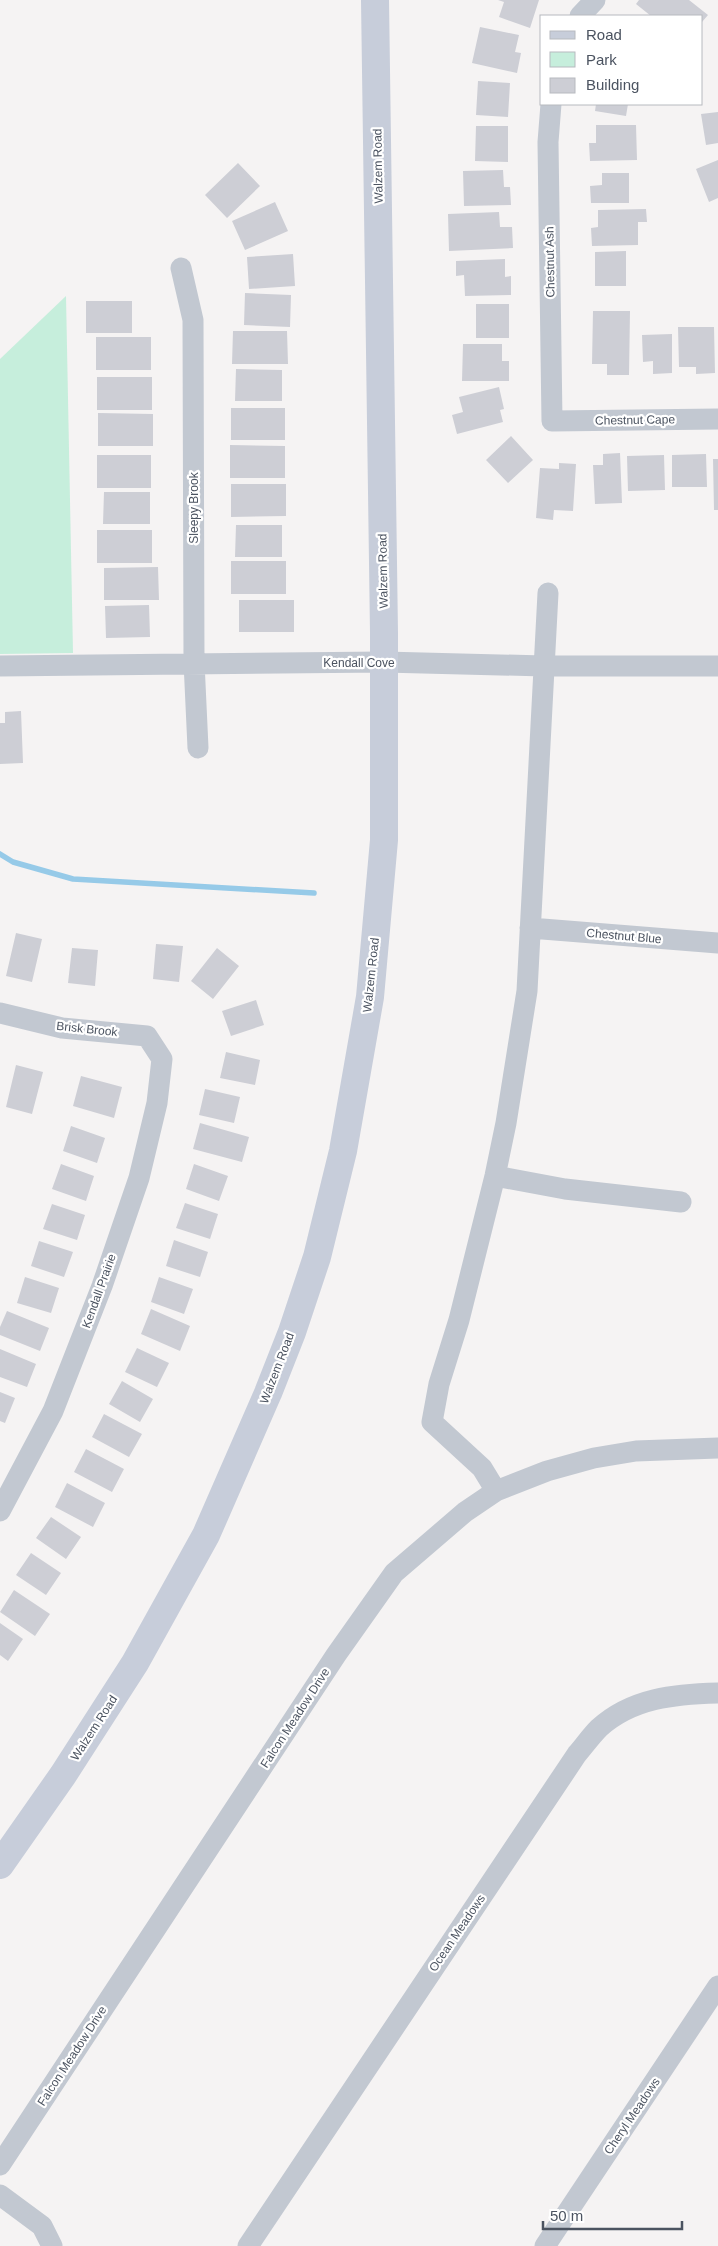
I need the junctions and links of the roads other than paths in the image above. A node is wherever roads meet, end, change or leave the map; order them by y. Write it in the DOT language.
graph roads {
  1 [pos="375,0"];
  2 [pos="595,0"];
  3 [pos="581,15"];
  4 [pos="552,105"];
  5 [pos="181,268"];
  6 [pos="718,419"];
  7 [pos="552,421"];
  8 [pos="548,593"];
  9 [pos="194,662"];
  10 [pos="384,662"];
  11 [pos="0,666"];
  12 [pos="544,666"];
  13 [pos="718,666"];
  14 [pos="198,748"];
  15 [pos="530,928"];
  16 [pos="718,943"];
  17 [pos="0,1013"];
  18 [pos="162,1059"];
  19 [pos="495,1176"];
  20 [pos="681,1202"];
  21 [pos="718,1448"];
  22 [pos="496,1491"];
  23 [pos="0,1511"];
  24 [pos="718,1694"];
  25 [pos="0,1865"];
  26 [pos="718,1986"];
  27 [pos="0,2165"];
  28 [pos="0,2195"];
  29 [pos="52,2246"];
  30 [pos="248,2246"];
  31 [pos="545,2246"];
  1 -- 10 [label="street, Walzem Road"];
  2 -- 3 [label="street"];
  4 -- 7 [label="street, Chestnut Ash"];
  5 -- 9 [label="street, Sleepy Brook"];
  6 -- 7 [label="street, Chestnut Cape"];
  8 -- 12 [label="street"];
  9 -- 10 [label="street, Kendall Cove"];
  9 -- 11 [label="street, Kendall Cove"];
  9 -- 14 [label="street, Sleepy Brook"];
  10 -- 12 [label="street, Kendall Cove"];
  10 -- 25 [label="street, Walzem Road"];
  12 -- 13 [label="street, Kendall Cove"];
  12 -- 15 [label="street"];
  15 -- 16 [label="street, Chestnut Blue"];
  15 -- 19 [label="street"];
  17 -- 18 [label="street, Brisk Brook"];
  18 -- 23 [label="street, Kendall Prairie"];
  19 -- 20 [label="street"];
  19 -- 22 [label="street"];
  21 -- 22 [label="street, Falcon Meadow Drive"];
  22 -- 27 [label="street, Falcon Meadow Drive"];
  24 -- 30 [label="street, Ocean Meadows"];
  26 -- 31 [label="street, Cheryl Meadows"];
  28 -- 29 [label="street"];
}
